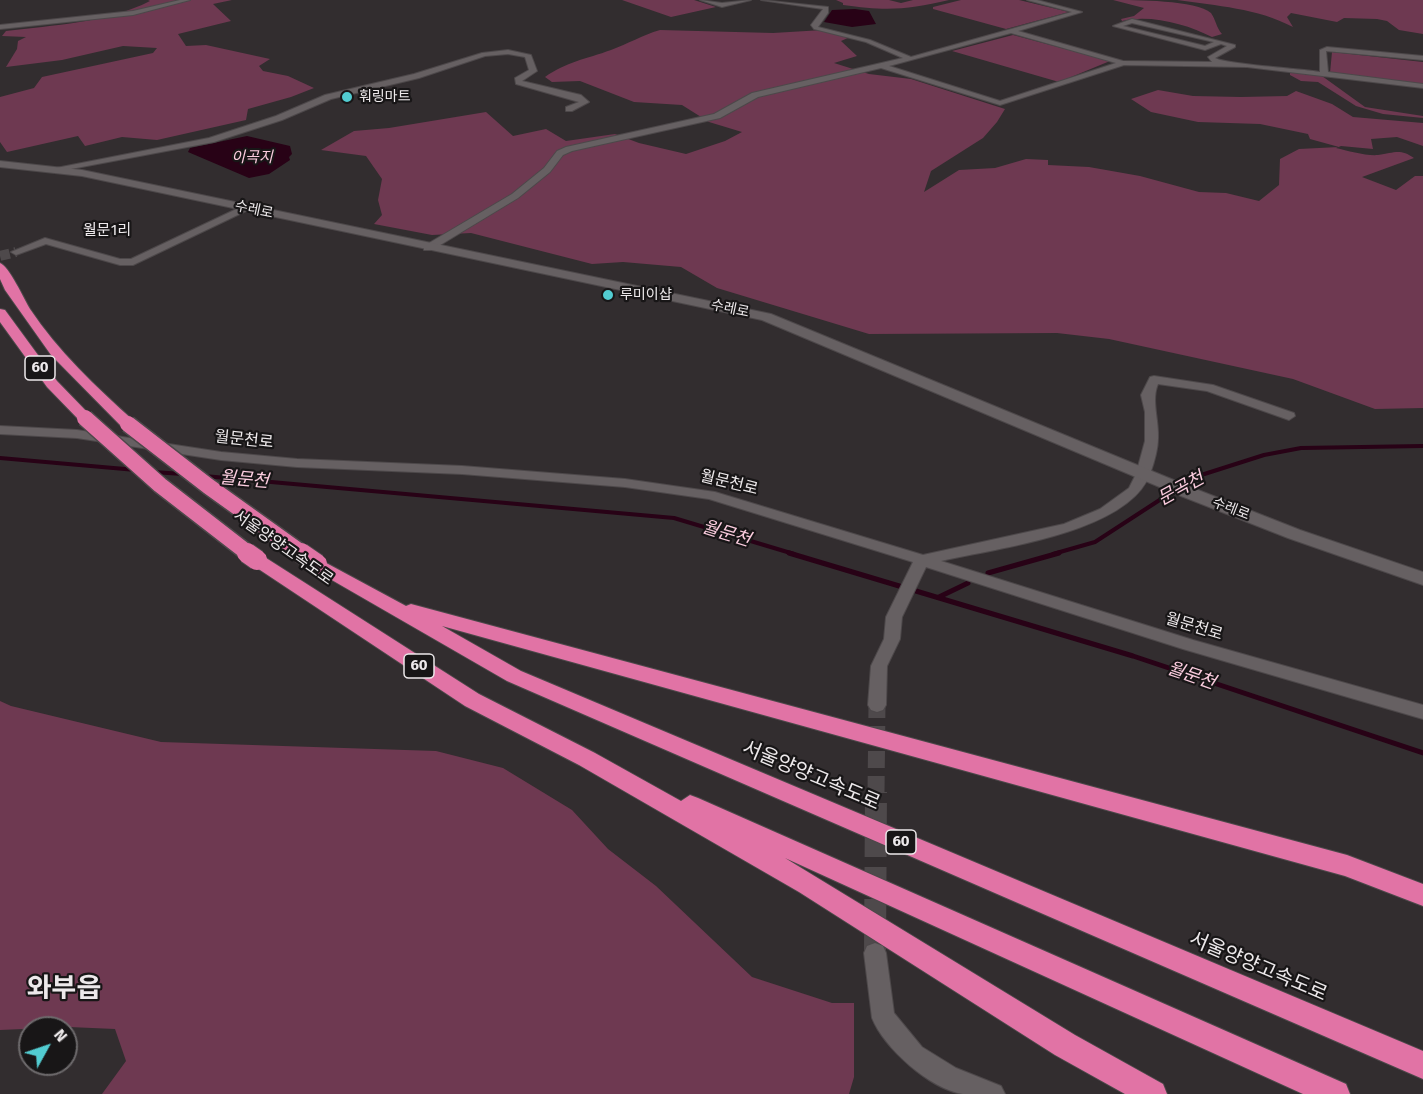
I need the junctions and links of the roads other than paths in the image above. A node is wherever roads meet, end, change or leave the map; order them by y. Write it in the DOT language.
graph roads {
  1 [pos="187,0"];
  2 [pos="703,0"];
  3 [pos="748,0"];
  4 [pos="764,0"];
  5 [pos="1030,0"];
  6 [pos="0,27"];
  7 [pos="1014,32"];
  8 [pos="1221,42"];
  9 [pos="1210,58"];
  10 [pos="1423,58"];
  11 [pos="910,59"];
  12 [pos="1123,63"];
  13 [pos="1191,64"];
  14 [pos="1220,64"];
  15 [pos="883,66"];
  16 [pos="1324,74"];
  17 [pos="1423,86"];
  18 [pos="569,110"];
  19 [pos="0,164"];
  20 [pos="55,169"];
  21 [pos="245,208"];
  22 [pos="428,248"];
  23 [pos="16,252"];
  24 [pos="0,267"];
  25 [pos="0,313"];
  26 [pos="1289,416"];
  27 [pos="0,430"];
  28 [pos="1143,474"];
  29 [pos="921,563"];
  30 [pos="1423,579"];
  31 [pos="385,604"];
  32 [pos="877,705"];
  33 [pos="1423,712"];
  34 [pos="587,759"];
  35 [pos="1423,895"];
  36 [pos="875,953"];
  37 [pos="1423,1065"];
  38 [pos="993,1094"];
  39 [pos="1153,1094"];
  40 [pos="1336,1094"];
  1 -- 6 [label="street"];
  2 -- 3 [label="street"];
  4 -- 11 [label="street"];
  5 -- 7 [label="street"];
  7 -- 11 [label="street"];
  7 -- 12 [label="street"];
  8 -- 8 [label="street"];
  8 -- 9 [label="street"];
  9 -- 13 [label="street"];
  9 -- 14 [label="street"];
  10 -- 16 [label="street"];
  11 -- 15 [label="street"];
  12 -- 13 [label="street"];
  12 -- 15 [label="street"];
  13 -- 14 [label="street"];
  14 -- 16 [label="street"];
  15 -- 22 [label="street"];
  16 -- 17 [label="street"];
  18 -- 20 [label="street"];
  19 -- 20 [label="main road, 수레로"];
  20 -- 21 [label="main road, 수레로"];
  21 -- 22 [label="main road, 수레로"];
  21 -- 23 [label="street"];
  22 -- 28 [label="main road, 수레로"];
  24 -- 31 [label="highway, 서울양양고속도로 / 60, bridge"];
  25 -- 34 [label="highway, 서울양양고속도로 / 60, bridge"];
  26 -- 28 [label="street"];
  27 -- 29 [label="street, 월문천로"];
  28 -- 29 [label="street"];
  28 -- 30 [label="main road, 수레로"];
  29 -- 32 [label="street"];
  29 -- 33 [label="street, 월문천로"];
  31 -- 35 [label="highway, 서울양양고속도로"];
  31 -- 37 [label="highway, 서울양양고속도로 / 60"];
  34 -- 39 [label="highway, 서울양양고속도로"];
  34 -- 40 [label="highway, 서울양양고속도로 / 60"];
  36 -- 38 [label="street"];
}
